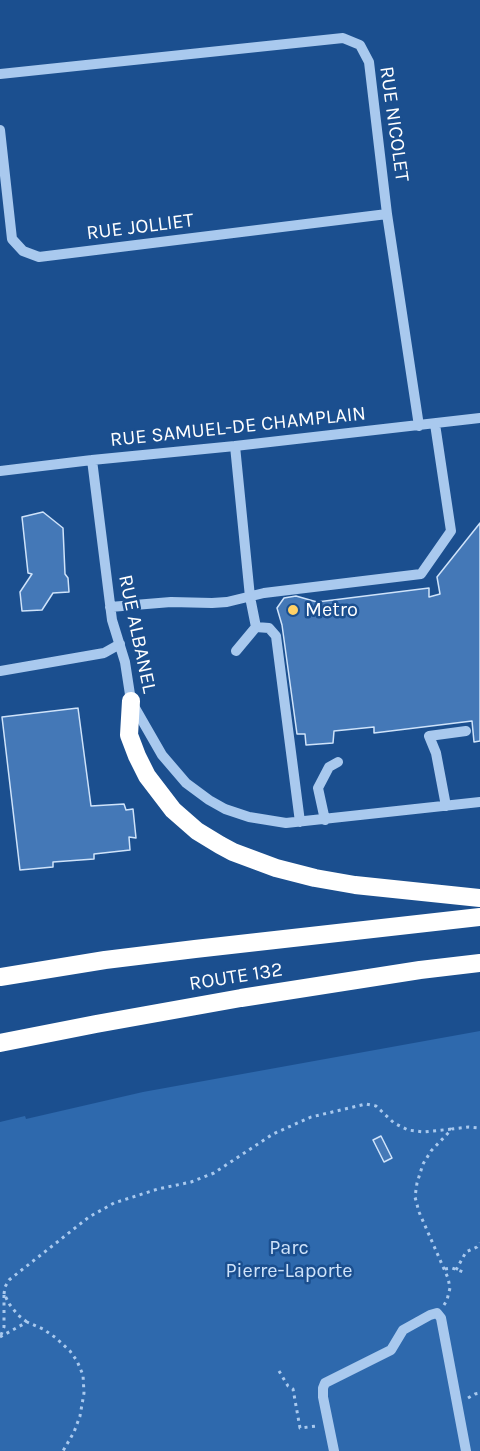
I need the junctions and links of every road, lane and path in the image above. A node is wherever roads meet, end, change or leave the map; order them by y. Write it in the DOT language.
graph roads {
  1 [pos="0,74"];
  2 [pos="0,130"];
  3 [pos="387,214"];
  4 [pos="480,418"];
  5 [pos="435,424"];
  6 [pos="419,426"];
  7 [pos="236,446"];
  8 [pos="92,460"];
  9 [pos="0,471"];
  10 [pos="250,597"];
  11 [pos="110,607"];
  12 [pos="256,627"];
  13 [pos="120,644"];
  14 [pos="236,651"];
  15 [pos="0,671"];
  16 [pos="131,701"];
  17 [pos="466,731"];
  18 [pos="338,762"];
  19 [pos="480,802"];
  20 [pos="446,806"];
  21 [pos="325,820"];
  22 [pos="300,822"];
  23 [pos="480,898"];
  24 [pos="480,917"];
  25 [pos="480,963"];
  26 [pos="0,976"];
  27 [pos="0,1043"];
  28 [pos="480,1128"];
  29 [pos="452,1129"];
  30 [pos="480,1244"];
  31 [pos="445,1269"];
  32 [pos="456,1270"];
  33 [pos="466,1273"];
  34 [pos="4,1294"];
  35 [pos="437,1313"];
  36 [pos="27,1322"];
  37 [pos="0,1337"];
  38 [pos="279,1371"];
  39 [pos="328,1425"];
  40 [pos="63,1451"];
  41 [pos="334,1451"];
  42 [pos="466,1451"];
  1 -- 3 [label="street, RUE NICOLET"];
  2 -- 3 [label="street, RUE JOLLIET"];
  3 -- 6 [label="street, RUE NICOLET"];
  4 -- 5 [label="street, RUE SAMUEL-DE CHAMPLAIN"];
  5 -- 6 [label="street, RUE SAMUEL-DE CHAMPLAIN"];
  5 -- 10 [label="street"];
  6 -- 7 [label="street, RUE SAMUEL-DE CHAMPLAIN"];
  7 -- 8 [label="street, RUE SAMUEL-DE CHAMPLAIN"];
  7 -- 10 [label="street"];
  8 -- 9 [label="street, RUE SAMUEL-DE CHAMPLAIN"];
  8 -- 11 [label="street, RUE ALBANEL"];
  10 -- 11 [label="street"];
  10 -- 12 [label="street"];
  11 -- 13 [label="street, RUE ALBANEL"];
  12 -- 14 [label="street"];
  12 -- 22 [label="street"];
  13 -- 15 [label="street"];
  13 -- 16 [label="street, RUE ALBANEL"];
  16 -- 22 [label="street, RUE ALBANEL"];
  16 -- 23 [label="highway"];
  17 -- 20 [label="street"];
  18 -- 21 [label="street"];
  19 -- 20 [label="street, RUE ALBANEL"];
  20 -- 21 [label="street, RUE ALBANEL"];
  21 -- 22 [label="street, RUE ALBANEL"];
  24 -- 26 [label="highway, ROUTE 132"];
  25 -- 27 [label="highway, ROUTE 132"];
  28 -- 29 [label="path"];
  29 -- 31 [label="path"];
  29 -- 34 [label="path"];
  30 -- 32 [label="path"];
  31 -- 32 [label="path"];
  31 -- 35 [label="path"];
  32 -- 33 [label="path"];
  34 -- 36 [label="path"];
  34 -- 37 [label="path"];
  35 -- 39 [label="street"];
  35 -- 42 [label="street"];
  36 -- 37 [label="path"];
  36 -- 40 [label="path"];
  38 -- 39 [label="path"];
  39 -- 41 [label="street"];
}
